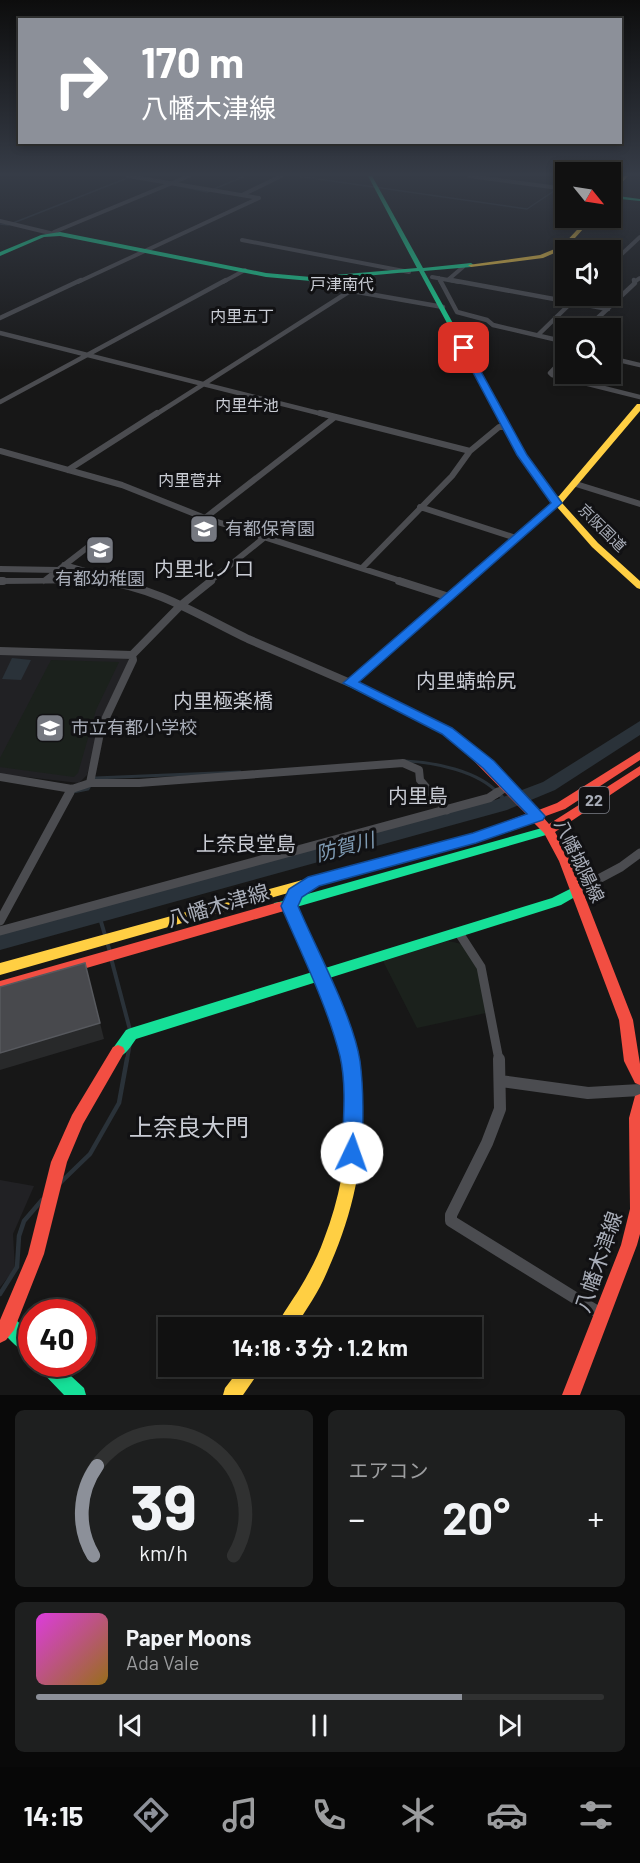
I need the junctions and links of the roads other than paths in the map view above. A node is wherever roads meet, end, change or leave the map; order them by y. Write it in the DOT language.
graph roads {
  1 [pos="33,241"];
  2 [pos="95,241"];
  3 [pos="167,241"];
  4 [pos="248,241"];
  5 [pos="410,241"];
  6 [pos="412,241"];
  7 [pos="569,241"];
  8 [pos="636,241"];
  9 [pos="146,251"];
  10 [pos="0,254"];
  11 [pos="621,255"];
  12 [pos="464,267"];
  13 [pos="245,270"];
  14 [pos="410,272"];
  15 [pos="430,274"];
  16 [pos="640,278"];
  17 [pos="311,279"];
  18 [pos="449,279"];
  19 [pos="350,291"];
  20 [pos="555,299"];
  21 [pos="567,306"];
  22 [pos="592,306"];
  23 [pos="443,307"];
  24 [pos="608,309"];
  25 [pos="0,318"];
  26 [pos="598,318"];
  27 [pos="0,333"];
  28 [pos="538,335"];
  29 [pos="555,339"];
  30 [pos="87,355"];
  31 [pos="621,361"];
  32 [pos="640,365"];
  33 [pos="204,384"];
  34 [pos="588,384"];
  35 [pos="640,397"];
  36 [pos="0,402"];
  37 [pos="640,406"];
  38 [pos="335,417"];
  39 [pos="505,427"];
  40 [pos="0,451"];
  41 [pos="470,451"];
  42 [pos="68,470"];
  43 [pos="576,484"];
  44 [pos="559,501"];
  45 [pos="640,504"];
  46 [pos="420,507"];
  47 [pos="205,518"];
  48 [pos="265,537"];
  49 [pos="516,538"];
  50 [pos="88,547"];
  51 [pos="61,567"];
  52 [pos="363,567"];
  53 [pos="0,569"];
  54 [pos="640,577"];
  55 [pos="95,580"];
  56 [pos="0,581"];
  57 [pos="44,581"];
  58 [pos="640,586"];
  59 [pos="449,597"];
  60 [pos="180,605"];
  61 [pos="0,651"];
  62 [pos="132,655"];
  63 [pos="350,683"];
  64 [pos="640,755"];
  65 [pos="640,770"];
  66 [pos="0,777"];
  67 [pos="90,783"];
  68 [pos="509,785"];
  69 [pos="72,789"];
  70 [pos="447,810"];
  71 [pos="538,816"];
  72 [pos="549,830"];
  73 [pos="640,853"];
  74 [pos="313,882"];
  75 [pos="576,891"];
  76 [pos="290,906"];
  77 [pos="0,921"];
  78 [pos="0,931"];
  79 [pos="459,933"];
  80 [pos="0,969"];
  81 [pos="318,974"];
  82 [pos="0,987"];
  83 [pos="640,1078"];
  84 [pos="501,1081"];
  85 [pos="640,1090"];
  86 [pos="640,1101"];
  87 [pos="602,1315"];
  88 [pos="291,1317"];
  89 [pos="8,1324"];
  90 [pos="0,1334"];
  91 [pos="18,1334"];
  92 [pos="59,1377"];
  93 [pos="246,1377"];
  94 [pos="77,1395"];
  95 [pos="232,1395"];
  96 [pos="571,1395"];
  1 -- 10 [label="main road"];
  2 -- 9 [label="main road"];
  3 -- 9 [label="street"];
  4 -- 14 [label="street"];
  5 -- 15 [label="main road, 京阪国道"];
  6 -- 15 [label="main road, 京阪国道"];
  7 -- 12 [label="main road"];
  8 -- 11 [label="street"];
  9 -- 13 [label="main road"];
  9 -- 25 [label="street"];
  12 -- 15 [label="main road"];
  12 -- 18 [label="street"];
  13 -- 17 [label="main road"];
  13 -- 30 [label="street"];
  14 -- 15 [label="main road"];
  14 -- 17 [label="main road"];
  15 -- 18 [label="street"];
  15 -- 23 [label="main road, 京阪国道"];
  15 -- 28 [label="street"];
  15 -- 44 [label="main road, 京阪国道"];
  16 -- 24 [label="street"];
  17 -- 19 [label="street"];
  18 -- 20 [label="street"];
  19 -- 23 [label="street"];
  19 -- 33 [label="street"];
  21 -- 28 [label="street"];
  22 -- 24 [label="street"];
  23 -- 39 [label="main road, 京阪国道"];
  24 -- 26 [label="street"];
  27 -- 30 [label="street"];
  28 -- 29 [label="street"];
  30 -- 33 [label="street"];
  30 -- 36 [label="street"];
  31 -- 32 [label="street"];
  33 -- 38 [label="street"];
  33 -- 42 [label="street"];
  34 -- 35 [label="street"];
  37 -- 43 [label="main road"];
  38 -- 41 [label="street"];
  38 -- 47 [label="street"];
  39 -- 41 [label="street"];
  39 -- 44 [label="main road, 京阪国道"];
  40 -- 42 [label="street"];
  41 -- 46 [label="street"];
  42 -- 47 [label="street"];
  43 -- 44 [label="main road"];
  43 -- 45 [label="street"];
  44 -- 49 [label="main road"];
  44 -- 54 [label="main road, 京阪国道"];
  44 -- 58 [label="main road, 京阪国道"];
  46 -- 49 [label="street"];
  46 -- 52 [label="street"];
  47 -- 48 [label="street"];
  48 -- 52 [label="street"];
  48 -- 60 [label="street"];
  49 -- 59 [label="main road"];
  50 -- 51 [label="street"];
  51 -- 53 [label="street"];
  51 -- 55 [label="street"];
  51 -- 57 [label="street"];
  52 -- 59 [label="street"];
  55 -- 57 [label="street"];
  55 -- 60 [label="street"];
  56 -- 57 [label="street"];
  59 -- 63 [label="main road"];
  60 -- 62 [label="street"];
  60 -- 63 [label="street"];
  61 -- 62 [label="street"];
  62 -- 67 [label="street"];
  63 -- 68 [label="main road, 八幡城陽線"];
  64 -- 71 [label="main road, 八幡木津線 / 22"];
  65 -- 72 [label="main road, 八幡木津線 / 22"];
  66 -- 69 [label="street"];
  67 -- 69 [label="street"];
  67 -- 70 [label="street"];
  68 -- 70 [label="street"];
  68 -- 71 [label="main road, 八幡城陽線"];
  69 -- 77 [label="street"];
  70 -- 78 [label="street"];
  71 -- 72 [label="main road, 八幡城陽線"];
  71 -- 74 [label="main road, 八幡木津線 / 22"];
  72 -- 75 [label="main road, 八幡城陽線"];
  72 -- 76 [label="main road, 八幡木津線 / 22"];
  73 -- 75 [label="street"];
  74 -- 76 [label="main road"];
  74 -- 80 [label="main road, 八幡木津線 / 22"];
  75 -- 79 [label="main road"];
  75 -- 83 [label="main road, 八幡城陽線"];
  76 -- 81 [label="main road"];
  76 -- 82 [label="main road, 八幡木津線 / 22"];
  79 -- 81 [label="main road"];
  79 -- 84 [label="street"];
  81 -- 88 [label="main road"];
  81 -- 89 [label="main road"];
  84 -- 85 [label="street"];
  84 -- 87 [label="street"];
  86 -- 87 [label="main road, 八幡木津線"];
  87 -- 96 [label="main road, 八幡木津線"];
  89 -- 90 [label="main road"];
  89 -- 91 [label="main road"];
  92 -- 94 [label="main road"];
  93 -- 95 [label="main road"];
}
